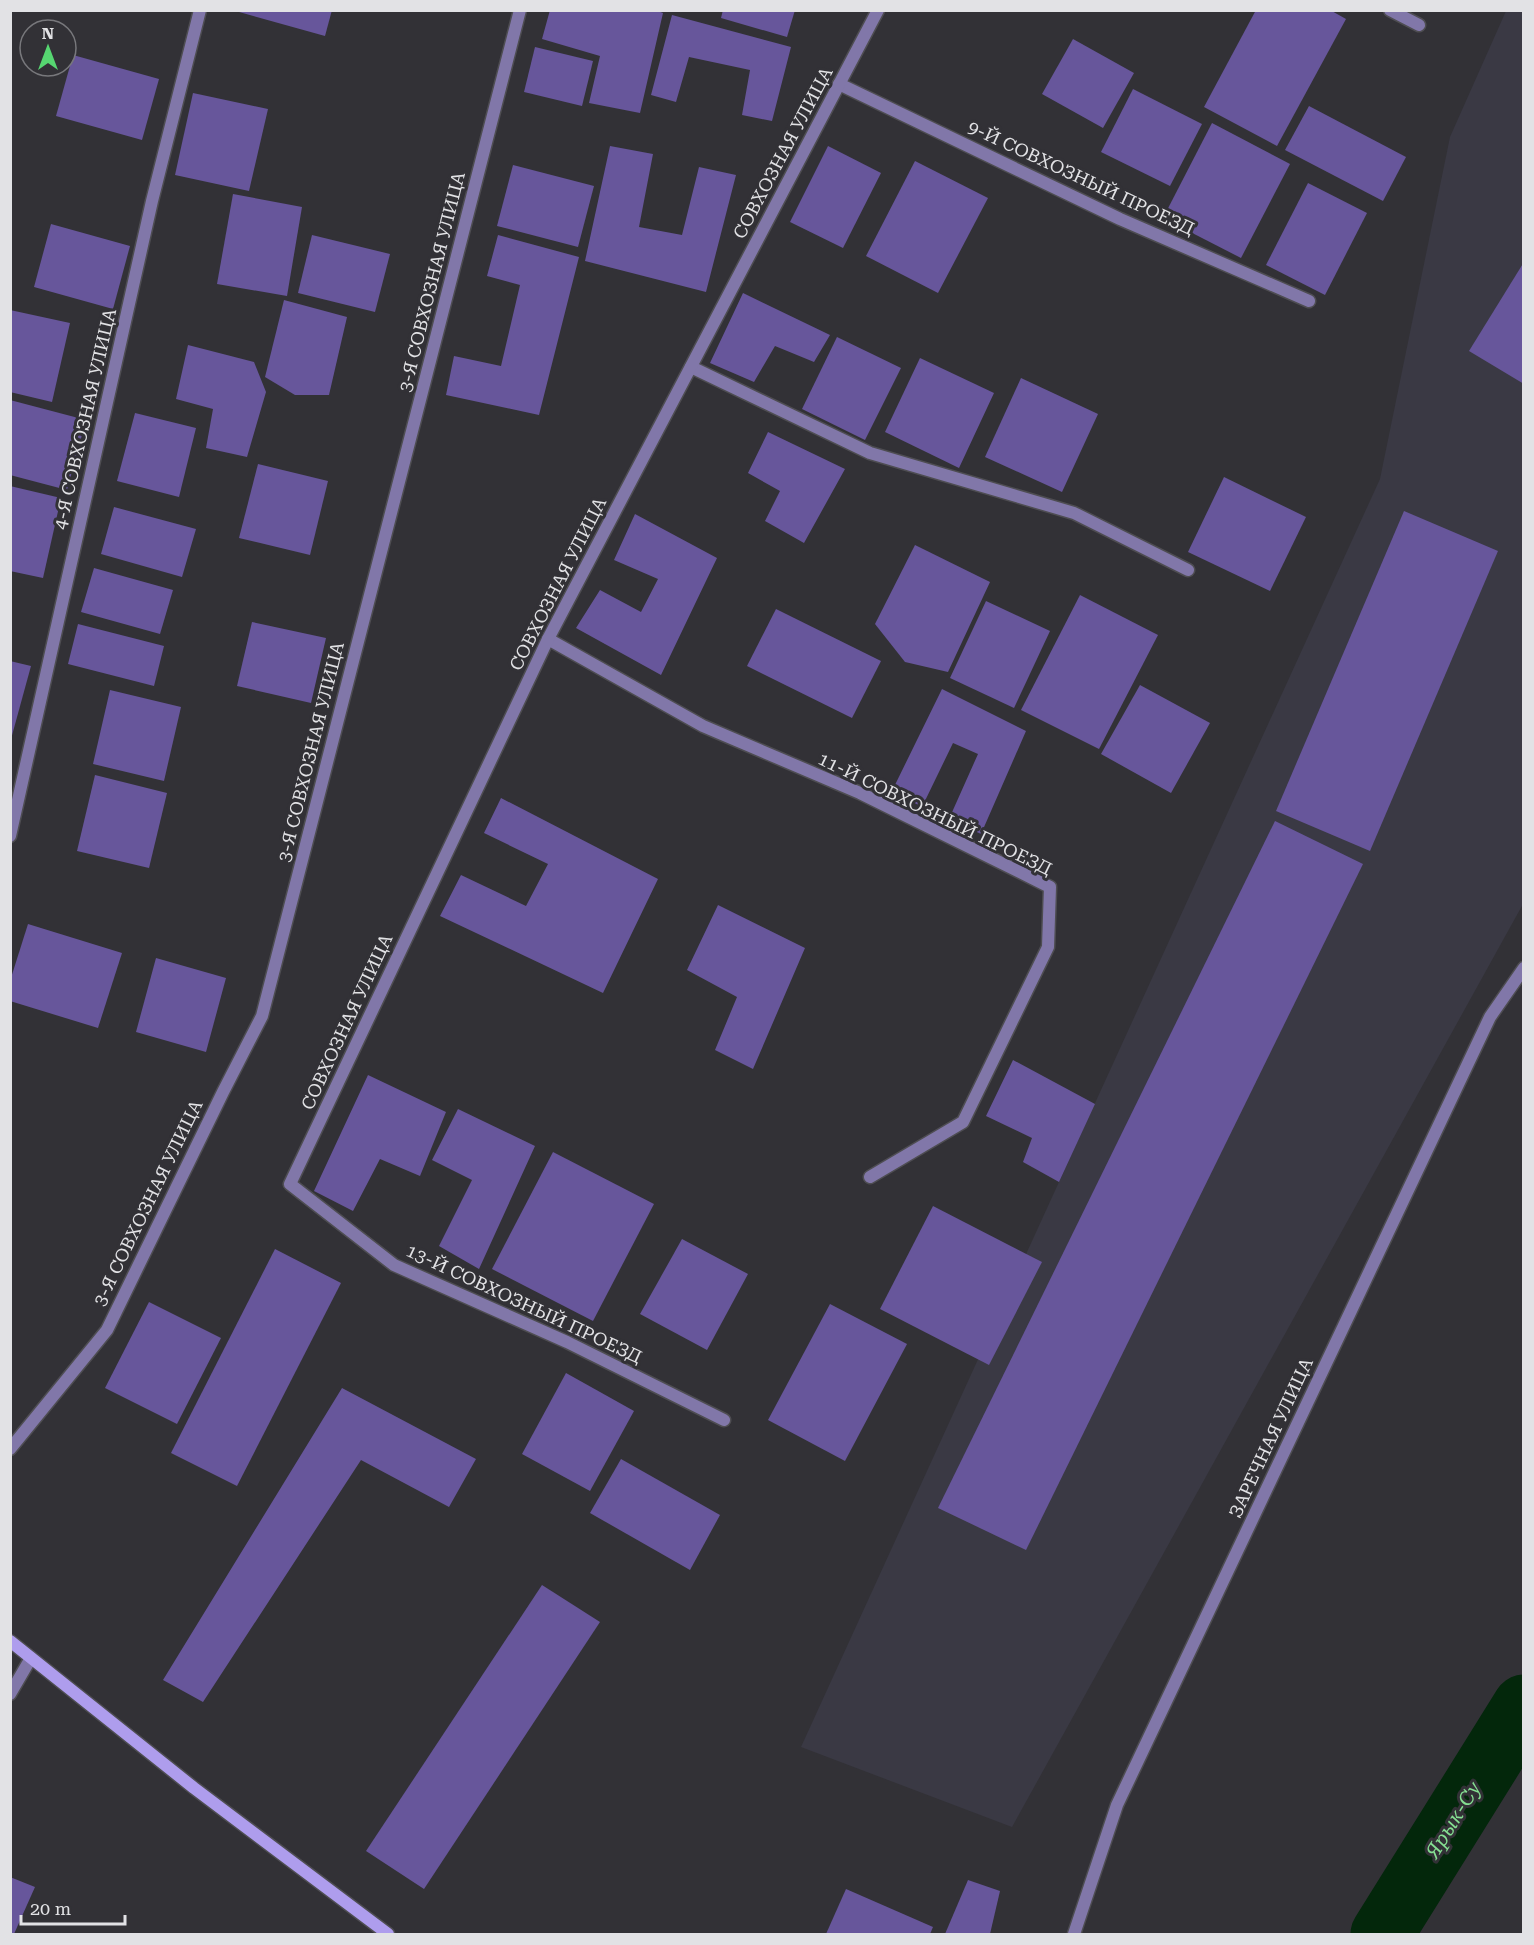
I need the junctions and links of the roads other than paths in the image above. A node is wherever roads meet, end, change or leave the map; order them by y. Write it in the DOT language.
graph roads {
  1 [pos="200,10"];
  2 [pos="520,10"];
  3 [pos="878,10"];
  4 [pos="1390,10"];
  5 [pos="1419,25"];
  6 [pos="839,84"];
  7 [pos="1310,301"];
  8 [pos="691,368"];
  9 [pos="1188,570"];
  10 [pos="548,639"];
  11 [pos="10,836"];
  12 [pos="1524,968"];
  13 [pos="870,1177"];
  14 [pos="290,1184"];
  15 [pos="724,1420"];
  16 [pos="10,1449"];
  17 [pos="10,1641"];
  18 [pos="31,1658"];
  19 [pos="10,1694"];
  20 [pos="388,1935"];
  21 [pos="1074,1935"];
  1 -- 11 [label="street, 4-Я СОВХОЗНАЯ УЛИЦА"];
  2 -- 16 [label="street, 3-Я СОВХОЗНАЯ УЛИЦА"];
  3 -- 6 [label="street, СОВХОЗНАЯ УЛИЦА"];
  4 -- 5 [label="street"];
  6 -- 7 [label="street, 9-Й СОВХОЗНЫЙ ПРОЕЗД"];
  6 -- 8 [label="street, СОВХОЗНАЯ УЛИЦА"];
  8 -- 9 [label="street"];
  8 -- 10 [label="street, СОВХОЗНАЯ УЛИЦА"];
  10 -- 13 [label="street, 11-Й СОВХОЗНЫЙ ПРОЕЗД"];
  10 -- 14 [label="street, СОВХОЗНАЯ УЛИЦА"];
  12 -- 21 [label="street, ЗАРЕЧНАЯ УЛИЦА"];
  14 -- 15 [label="street, 13-Й СОВХОЗНЫЙ ПРОЕЗД"];
  17 -- 18 [label="main road"];
  18 -- 19 [label="street"];
  18 -- 20 [label="main road"];
}
